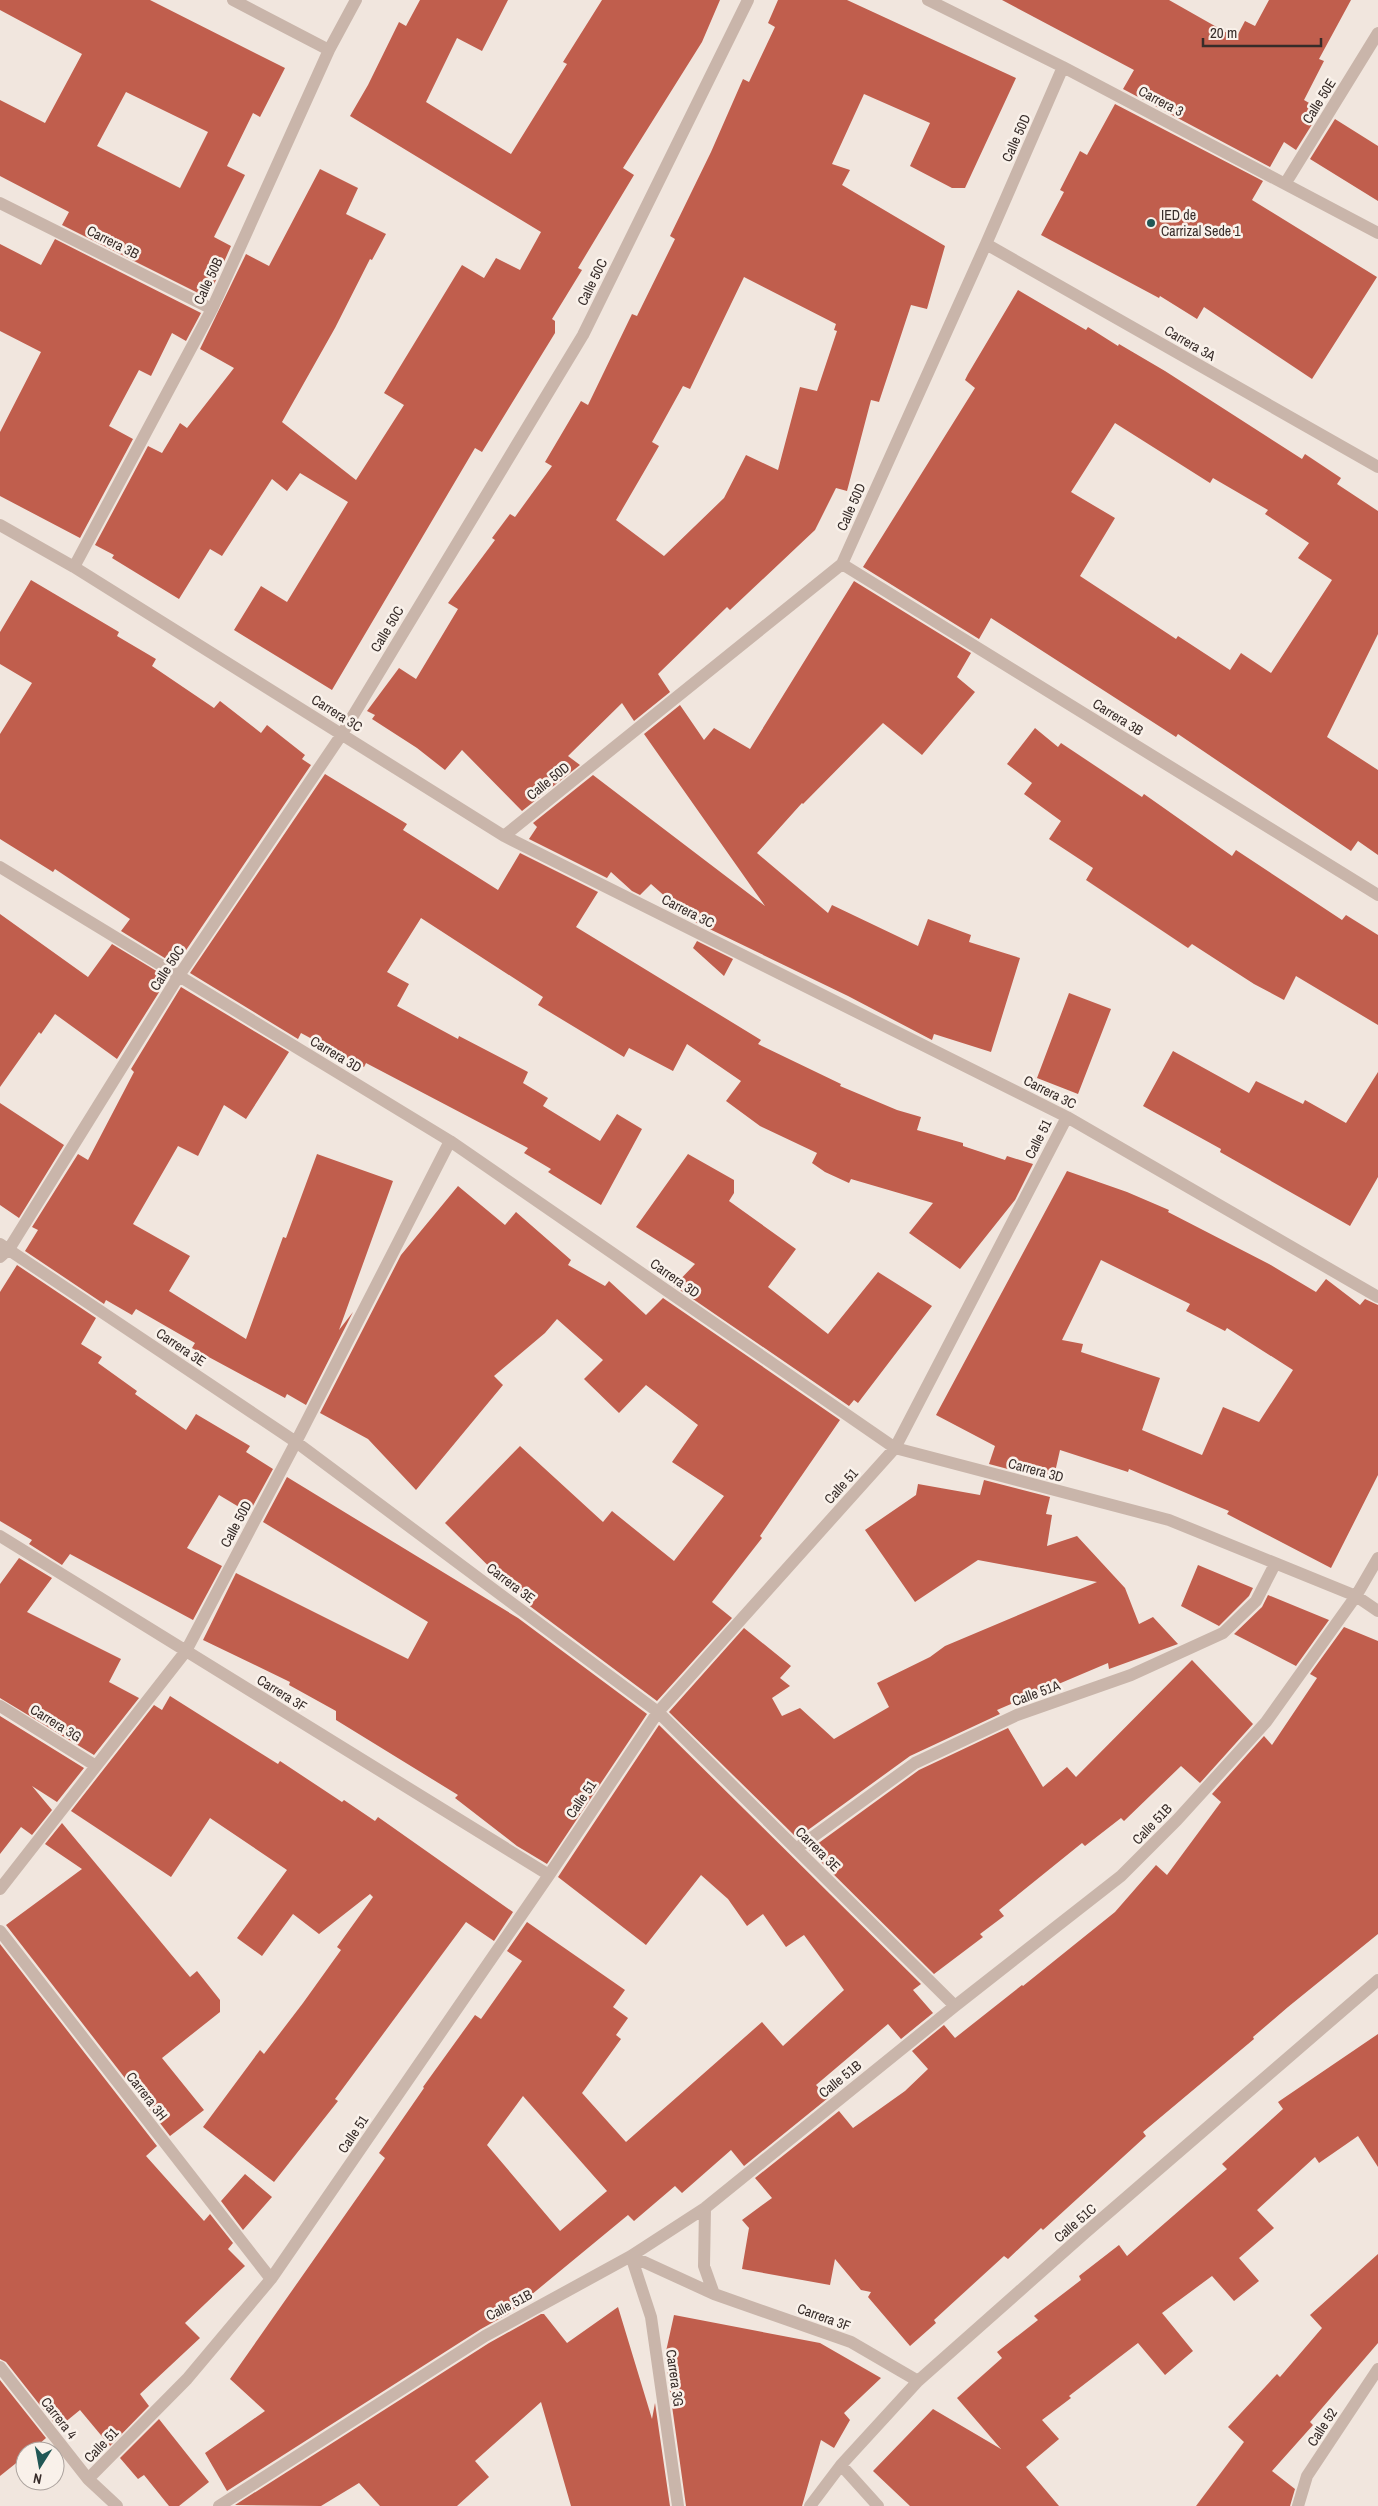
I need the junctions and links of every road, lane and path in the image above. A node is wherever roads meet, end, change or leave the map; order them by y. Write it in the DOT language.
graph roads {
  1 [pos="234,0"];
  2 [pos="356,0"];
  3 [pos="748,0"];
  4 [pos="928,0"];
  5 [pos="1378,33"];
  6 [pos="329,50"];
  7 [pos="1063,67"];
  8 [pos="1285,184"];
  9 [pos="0,203"];
  10 [pos="1378,233"];
  11 [pos="986,244"];
  12 [pos="212,309"];
  13 [pos="1378,467"];
  14 [pos="0,525"];
  15 [pos="842,564"];
  16 [pos="74,567"];
  17 [pos="342,734"];
  18 [pos="504,836"];
  19 [pos="0,867"];
  20 [pos="1378,895"];
  21 [pos="178,977"];
  22 [pos="1066,1117"];
  23 [pos="450,1141"];
  24 [pos="3,1250"];
  25 [pos="1378,1296"];
  26 [pos="296,1442"];
  27 [pos="895,1448"];
  28 [pos="0,1536"];
  29 [pos="1378,1558"];
  30 [pos="1276,1564"];
  31 [pos="1356,1596"];
  32 [pos="1378,1611"];
  33 [pos="186,1651"];
  34 [pos="0,1706"];
  35 [pos="658,1712"];
  36 [pos="96,1766"];
  37 [pos="796,1849"];
  38 [pos="548,1876"];
  39 [pos="0,1890"];
  40 [pos="0,1931"];
  41 [pos="1378,1980"];
  42 [pos="955,2006"];
  43 [pos="705,2208"];
  44 [pos="631,2256"];
  45 [pos="271,2280"];
  46 [pos="714,2294"];
  47 [pos="0,2367"];
  48 [pos="1378,2369"];
  49 [pos="918,2381"];
  50 [pos="841,2465"];
  51 [pos="88,2480"];
  52 [pos="117,2506"];
  53 [pos="219,2506"];
  54 [pos="678,2506"];
  55 [pos="810,2506"];
  56 [pos="878,2506"];
  57 [pos="1298,2506"];
  1 -- 6 [label="street"];
  2 -- 6 [label="street, Calle 50B"];
  3 -- 17 [label="street, Calle 50C"];
  4 -- 7 [label="street, Carrera 3"];
  5 -- 8 [label="street, Calle 50E"];
  6 -- 12 [label="street, Calle 50B"];
  7 -- 8 [label="street, Carrera 3"];
  7 -- 11 [label="street, Calle 50D"];
  8 -- 10 [label="street, Carrera 3"];
  9 -- 12 [label="street, Carrera 3B"];
  11 -- 13 [label="street, Carrera 3A"];
  11 -- 15 [label="street, Calle 50D"];
  12 -- 16 [label="street, Calle 50B"];
  14 -- 16 [label="street, Carrera 3C"];
  15 -- 18 [label="street, Calle 50D"];
  15 -- 20 [label="street, Carrera 3B"];
  16 -- 17 [label="street, Carrera 3C"];
  17 -- 18 [label="street, Carrera 3C"];
  17 -- 21 [label="street, Calle 50C"];
  18 -- 22 [label="street, Carrera 3C"];
  19 -- 21 [label="street, Carrera 3D"];
  21 -- 23 [label="street, Carrera 3D"];
  21 -- 24 [label="street, Calle 50C"];
  22 -- 25 [label="street, Carrera 3C"];
  22 -- 27 [label="street, Calle 51"];
  23 -- 26 [label="street, Calle 50D"];
  23 -- 27 [label="street, Carrera 3D"];
  24 -- 26 [label="street, Carrera 3E"];
  26 -- 33 [label="street, Calle 50D"];
  26 -- 35 [label="street, Carrera 3E"];
  27 -- 30 [label="street, Carrera 3D"];
  27 -- 35 [label="street, Calle 51"];
  28 -- 33 [label="street, Carrera 3F"];
  29 -- 31 [label="street, Calle 51B"];
  30 -- 31 [label="street, Carrera 3D"];
  30 -- 37 [label="street, Calle 51A"];
  31 -- 32 [label="street, Carrera 3D"];
  31 -- 42 [label="street, Calle 51B"];
  33 -- 36 [label="street, Calle 50D"];
  33 -- 38 [label="street, Carrera 3F"];
  34 -- 36 [label="street, Carrera 3G"];
  35 -- 37 [label="street, Carrera 3E"];
  35 -- 38 [label="street, Calle 51"];
  36 -- 39 [label="street, Calle 50D"];
  37 -- 42 [label="street, Carrera 3E"];
  38 -- 45 [label="street, Calle 51"];
  40 -- 45 [label="street, Carrera 3H"];
  41 -- 49 [label="street, Calle 51C"];
  42 -- 43 [label="street, Calle 51B"];
  43 -- 44 [label="street, Calle 51B"];
  43 -- 46 [label="street"];
  44 -- 46 [label="street, Carrera 3F"];
  44 -- 53 [label="street, Calle 51B"];
  44 -- 54 [label="street, Carrera 3G"];
  45 -- 51 [label="street, Calle 51"];
  46 -- 49 [label="street, Carrera 3F"];
  47 -- 51 [label="street, Carrera 4"];
  48 -- 57 [label="street, Calle 52"];
  49 -- 50 [label="street, Calle 51C"];
  50 -- 55 [label="street, Calle 51C"];
  50 -- 56 [label="street"];
  51 -- 52 [label="street, Carrera 4"];
}
